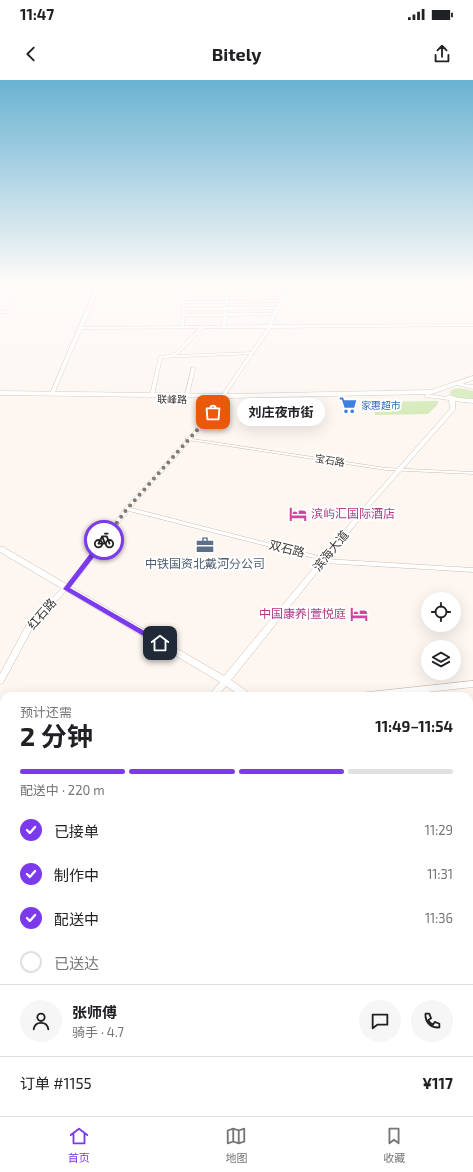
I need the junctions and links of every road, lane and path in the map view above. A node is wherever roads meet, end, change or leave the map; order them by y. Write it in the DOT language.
graph roads {
  1 [pos="78,331"];
  2 [pos="198,331"];
  3 [pos="267,331"];
  4 [pos="253,353"];
  5 [pos="160,357"];
  6 [pos="193,368"];
  7 [pos="473,378"];
  8 [pos="450,387"];
  9 [pos="473,387"];
  10 [pos="0,394"];
  11 [pos="438,394"];
  12 [pos="52,395"];
  13 [pos="152,395"];
  14 [pos="187,395"];
  15 [pos="0,397"];
  16 [pos="224,398"];
  17 [pos="452,399"];
  18 [pos="473,402"];
  19 [pos="453,409"];
  20 [pos="188,439"];
  21 [pos="398,470"];
  22 [pos="473,473"];
  23 [pos="127,509"];
  24 [pos="0,549"];
  25 [pos="324,560"];
  26 [pos="473,570"];
  27 [pos="66,589"];
  28 [pos="0,681"];
  29 [pos="225,681"];
  30 [pos="473,684"];
  31 [pos="216,692"];
  32 [pos="242,692"];
  33 [pos="398,692"];
  1 -- 12 [label="street"];
  2 -- 5 [label="street"];
  3 -- 4 [label="street, 红石路"];
  4 -- 5 [label="street"];
  4 -- 16 [label="street, 红石路"];
  5 -- 13 [label="street"];
  6 -- 14 [label="street"];
  7 -- 8 [label="main road"];
  8 -- 9 [label="main road"];
  8 -- 11 [label="main road"];
  8 -- 17 [label="main road"];
  10 -- 12 [label="main road, 联峰路"];
  11 -- 16 [label="main road, 联峰路"];
  11 -- 17 [label="main road"];
  12 -- 13 [label="main road, 联峰路"];
  12 -- 15 [label="main road, 联峰路"];
  12 -- 16 [label="main road, 联峰路"];
  13 -- 14 [label="main road, 联峰路"];
  14 -- 16 [label="main road, 联峰路"];
  16 -- 20 [label="street, 红石路"];
  17 -- 18 [label="main road"];
  17 -- 19 [label="main road"];
  18 -- 19 [label="main road"];
  19 -- 21 [label="main road, 滨海大道"];
  20 -- 21 [label="street, 宝石路"];
  20 -- 23 [label="street, 红石路"];
  21 -- 22 [label="street, 宝石路"];
  21 -- 25 [label="main road, 滨海大道"];
  23 -- 25 [label="street, 双石路"];
  23 -- 27 [label="street, 红石路"];
  24 -- 27 [label="main road"];
  25 -- 26 [label="street, 双石路"];
  25 -- 29 [label="main road, 滨海大道"];
  27 -- 28 [label="street, 红石路"];
  27 -- 29 [label="main road"];
  29 -- 31 [label="main road, 滨海大道"];
  29 -- 32 [label="main road"];
  30 -- 33 [label="main road"];
}
